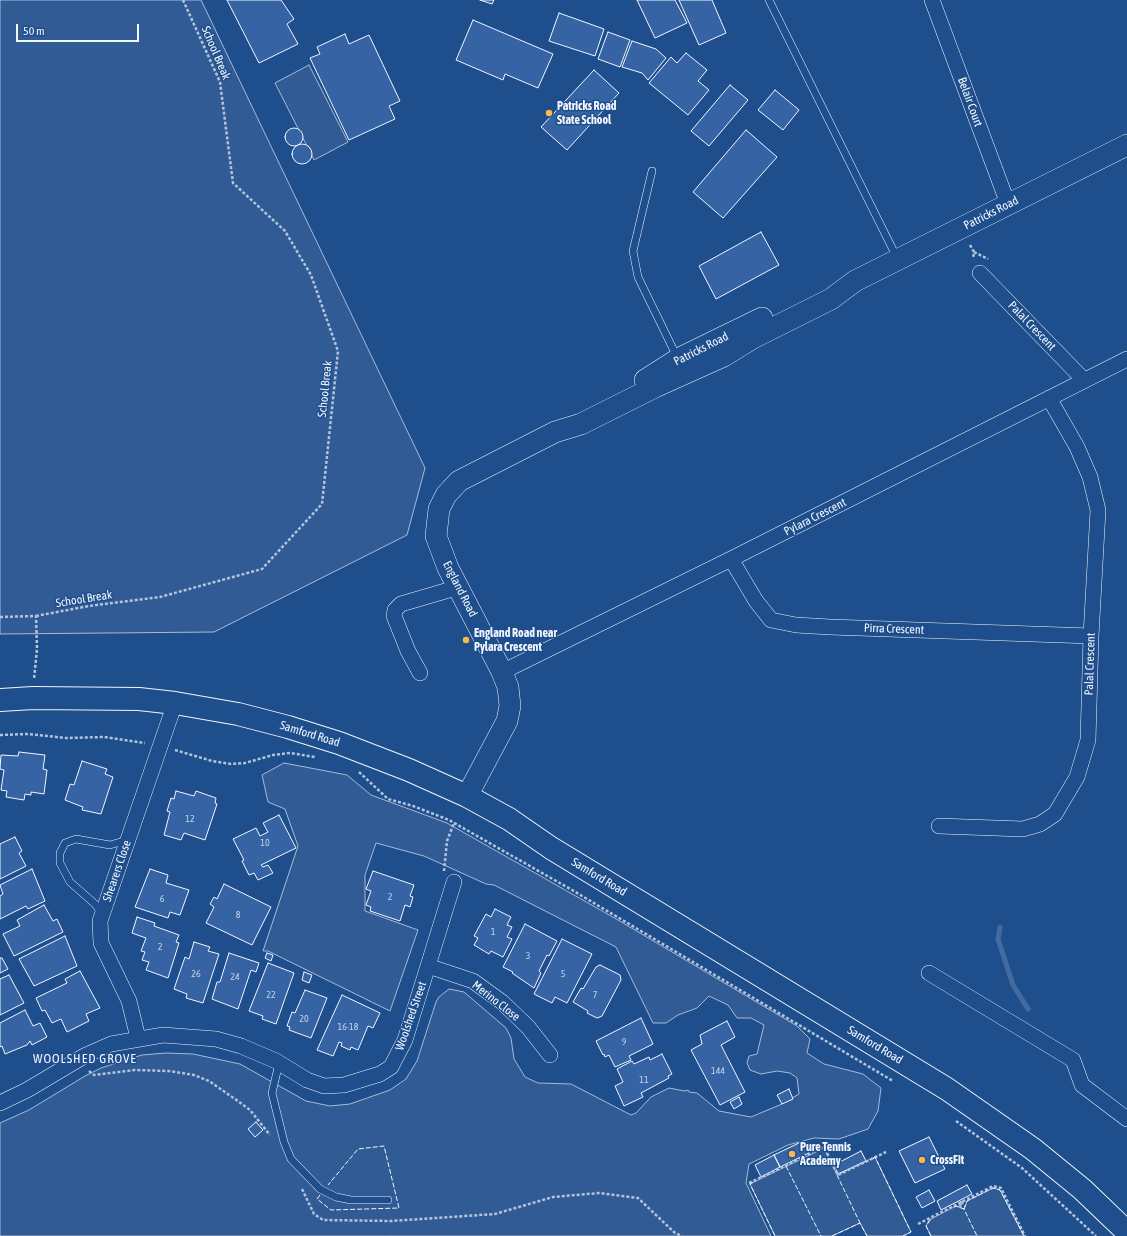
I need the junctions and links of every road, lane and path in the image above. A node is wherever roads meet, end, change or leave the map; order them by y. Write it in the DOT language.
graph roads {
  1 [pos="183,0"];
  2 [pos="769,0"];
  3 [pos="932,0"];
  4 [pos="1127,145"];
  5 [pos="652,172"];
  6 [pos="1008,204"];
  7 [pos="974,252"];
  8 [pos="898,260"];
  9 [pos="989,260"];
  10 [pos="980,273"];
  11 [pos="855,281"];
  12 [pos="678,359"];
  13 [pos="1127,359"];
  14 [pos="1084,380"];
  15 [pos="1049,398"];
  16 [pos="554,432"];
  17 [pos="439,509"];
  18 [pos="731,559"];
  19 [pos="459,587"];
  20 [pos="36,616"];
  21 [pos="0,617"];
  22 [pos="1091,636"];
  23 [pos="502,672"];
  24 [pos="420,673"];
  25 [pos="33,698"];
  26 [pos="0,700"];
  27 [pos="175,703"];
  28 [pos="0,735"];
  29 [pos="160,745"];
  30 [pos="317,757"];
  31 [pos="353,770"];
  32 [pos="467,796"];
  33 [pos="454,823"];
  34 [pos="939,826"];
  35 [pos="127,840"];
  36 [pos="449,877"];
  37 [pos="102,914"];
  38 [pos="428,966"];
  39 [pos="929,973"];
  40 [pos="138,1038"];
  41 [pos="550,1055"];
  42 [pos="279,1062"];
  43 [pos="89,1070"];
  44 [pos="896,1082"];
  45 [pos="0,1103"];
  46 [pos="952,1118"];
  47 [pos="1127,1119"];
  48 [pos="274,1139"];
  49 [pos="886,1152"];
  50 [pos="750,1183"];
  51 [pos="300,1185"];
  52 [pos="388,1200"];
  53 [pos="960,1202"];
  54 [pos="965,1205"];
  55 [pos="960,1207"];
  56 [pos="918,1224"];
  57 [pos="1127,1232"];
  58 [pos="682,1236"];
  59 [pos="1026,1236"];
  60 [pos="1096,1236"];
  1 -- 20 [label="path, School Break"];
  2 -- 8 [label="lane"];
  3 -- 6 [label="street, Belair Court"];
  4 -- 6 [label="main road, Patricks Road"];
  5 -- 12 [label="lane"];
  6 -- 8 [label="main road, Patricks Road"];
  7 -- 9 [label="path"];
  8 -- 11 [label="main road, Patricks Road"];
  10 -- 14 [label="street, Palal Crescent"];
  11 -- 12 [label="main road, Patricks Road"];
  11 -- 16 [label="main road, Patricks Road"];
  12 -- 16 [label="main road, Patricks Road"];
  13 -- 14 [label="street, Pylara Crescent"];
  14 -- 15 [label="street, Pylara Crescent"];
  15 -- 18 [label="street, Pylara Crescent"];
  15 -- 22 [label="street, Palal Crescent"];
  16 -- 17 [label="main road, Patricks Road"];
  17 -- 19 [label="main road, England Road"];
  18 -- 22 [label="street, Pirra Crescent"];
  18 -- 23 [label="street, Pylara Crescent"];
  19 -- 23 [label="main road, England Road"];
  19 -- 24 [label="street"];
  20 -- 21 [label="path, School Break"];
  20 -- 25 [label="path"];
  22 -- 34 [label="street, Palal Crescent"];
  23 -- 32 [label="main road, England Road"];
  25 -- 26 [label="main road, Samford Road"];
  25 -- 27 [label="main road, Samford Road"];
  27 -- 29 [label="street, Shearers Close"];
  27 -- 32 [label="main road, Samford Road"];
  28 -- 29 [label="path"];
  29 -- 30 [label="path"];
  29 -- 35 [label="street, Shearers Close"];
  31 -- 33 [label="path"];
  32 -- 57 [label="main road, Samford Road"];
  33 -- 36 [label="path"];
  33 -- 44 [label="path"];
  35 -- 37 [label="street, Shearers Close"];
  35 -- 37 [label="lane"];
  36 -- 38 [label="street, Woolshed Street"];
  37 -- 40 [label="street, Shearers Close"];
  38 -- 41 [label="street, Merino Close"];
  38 -- 42 [label="street, Woolshed Street"];
  39 -- 47 [label="street"];
  40 -- 42 [label="street, Woolshed Street"];
  40 -- 45 [label="street, Woolshed Street"];
  42 -- 52 [label="lane"];
  43 -- 48 [label="path"];
  46 -- 60 [label="path"];
  49 -- 50 [label="path"];
  51 -- 58 [label="path"];
  53 -- 54 [label="path"];
  53 -- 55 [label="path"];
  53 -- 56 [label="path"];
  53 -- 59 [label="path"];
}
